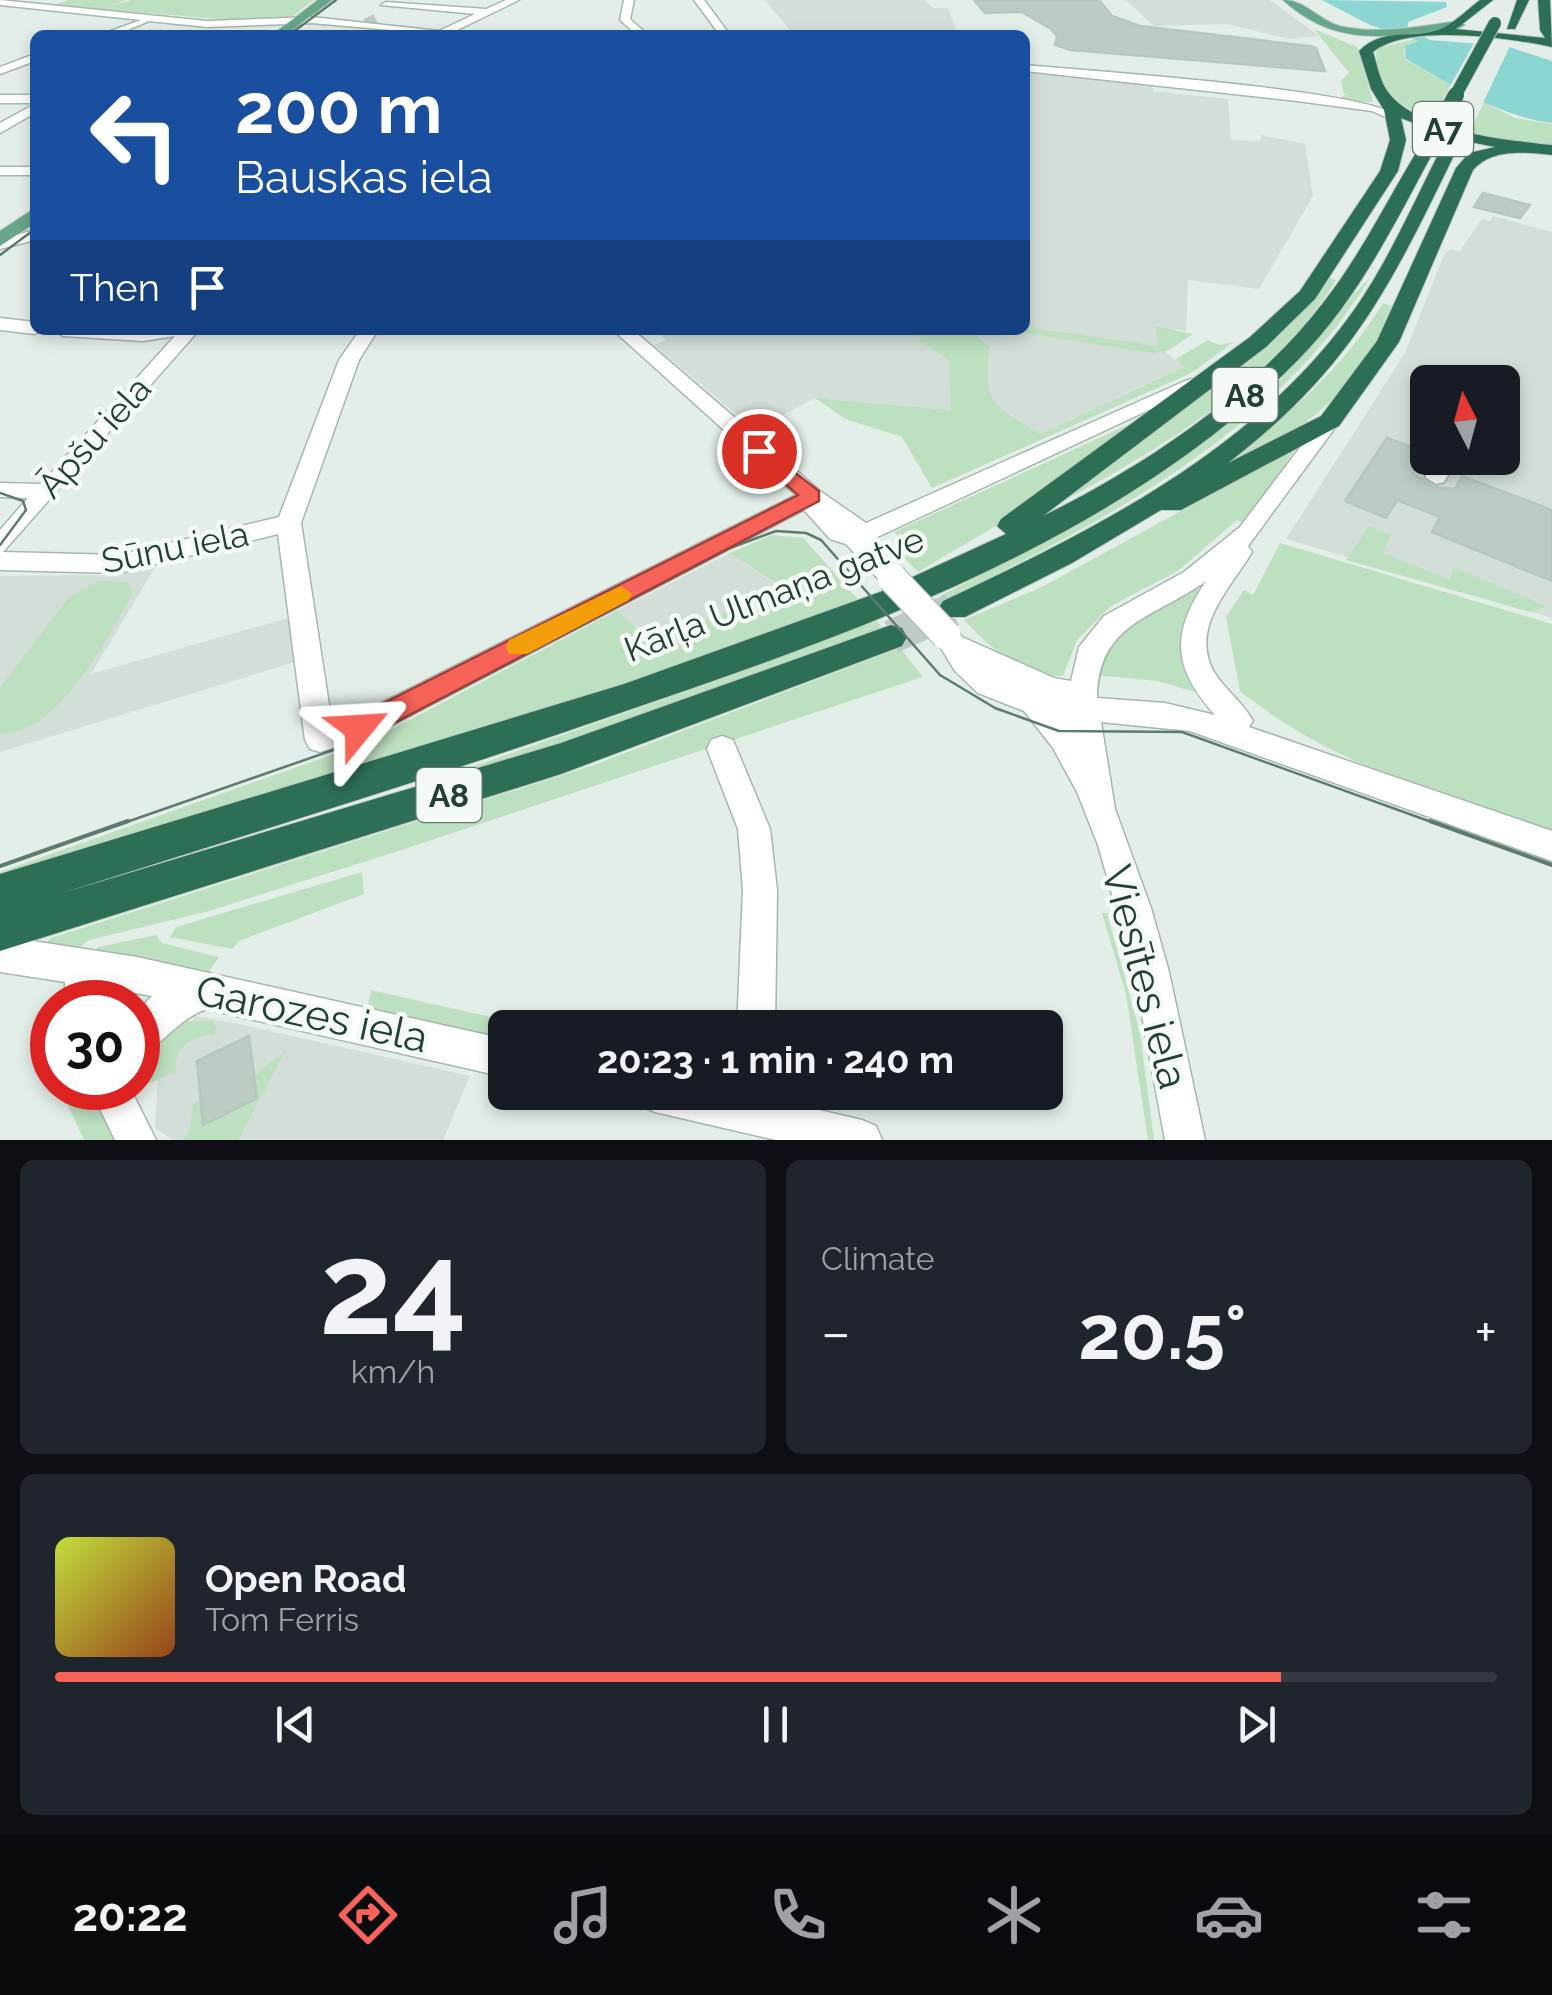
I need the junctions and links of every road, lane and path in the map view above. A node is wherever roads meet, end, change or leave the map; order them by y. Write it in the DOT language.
graph roads {
  1 [pos="326,0"];
  2 [pos="501,0"];
  3 [pos="514,0"];
  4 [pos="630,0"];
  5 [pos="699,0"];
  6 [pos="1280,0"];
  7 [pos="1289,0"];
  8 [pos="1487,0"];
  9 [pos="1508,0"];
  10 [pos="1523,0"];
  11 [pos="1544,0"];
  12 [pos="7,3"];
  13 [pos="441,4"];
  14 [pos="386,6"];
  15 [pos="471,10"];
  16 [pos="484,12"];
  17 [pos="155,19"];
  18 [pos="299,20"];
  19 [pos="368,23"];
  20 [pos="1503,24"];
  21 [pos="1459,25"];
  22 [pos="121,30"];
  23 [pos="285,30"];
  24 [pos="391,30"];
  25 [pos="446,30"];
  26 [pos="637,30"];
  27 [pos="721,30"];
  28 [pos="1433,34"];
  29 [pos="1393,36"];
  30 [pos="1552,41"];
  31 [pos="1366,49"];
  32 [pos="30,59"];
  33 [pos="1030,69"];
  34 [pos="0,72"];
  35 [pos="1485,78"];
  36 [pos="1379,90"];
  37 [pos="30,98"];
  38 [pos="0,100"];
  39 [pos="1361,106"];
  40 [pos="30,111"];
  41 [pos="1467,112"];
  42 [pos="1392,116"];
  43 [pos="0,129"];
  44 [pos="1398,140"];
  45 [pos="1440,145"];
  46 [pos="1517,147"];
  47 [pos="1552,150"];
  48 [pos="1475,157"];
  49 [pos="0,171"];
  50 [pos="30,172"];
  51 [pos="30,218"];
  52 [pos="30,236"];
  53 [pos="0,242"];
  54 [pos="0,324"];
  55 [pos="30,327"];
  56 [pos="185,335"];
  57 [pos="366,335"];
  58 [pos="628,335"];
  59 [pos="1218,370"];
  60 [pos="1330,422"];
  61 [pos="0,490"];
  62 [pos="43,491"];
  63 [pos="812,496"];
  64 [pos="1122,522"];
  65 [pos="290,523"];
  66 [pos="1248,534"];
  67 [pos="855,538"];
  68 [pos="0,545"];
  69 [pos="977,559"];
  70 [pos="0,561"];
  71 [pos="951,630"];
  72 [pos="891,637"];
  73 [pos="1065,703"];
  74 [pos="1238,721"];
  75 [pos="722,749"];
  76 [pos="1292,752"];
  77 [pos="1100,814"];
  78 [pos="1552,846"];
  79 [pos="0,893"];
  80 [pos="0,931"];
  81 [pos="0,954"];
  82 [pos="70,980"];
  83 [pos="160,989"];
  84 [pos="204,991"];
  85 [pos="757,1010"];
  86 [pos="160,1014"];
  87 [pos="488,1054"];
  88 [pos="124,1110"];
  89 [pos="770,1110"];
  90 [pos="136,1140"];
  91 [pos="862,1140"];
  92 [pos="1185,1140"];
  1 -- 18 [label="main road"];
  2 -- 15 [label="street"];
  3 -- 16 [label="street"];
  4 -- 26 [label="street"];
  5 -- 27 [label="street"];
  6 -- 31 [label="main road"];
  7 -- 29 [label="main road"];
  8 -- 21 [label="highway"];
  9 -- 20 [label="highway, A8"];
  10 -- 20 [label="highway, A8"];
  11 -- 30 [label="highway"];
  12 -- 17 [label="street"];
  13 -- 14 [label="street"];
  13 -- 15 [label="street"];
  13 -- 19 [label="street"];
  15 -- 16 [label="street"];
  16 -- 25 [label="street"];
  17 -- 18 [label="street"];
  17 -- 22 [label="street"];
  18 -- 19 [label="street"];
  18 -- 23 [label="main road"];
  19 -- 24 [label="street"];
  20 -- 35 [label="highway, A8"];
  20 -- 45 [label="highway, A8, bridge"];
  21 -- 28 [label="main road"];
  28 -- 29 [label="highway"];
  28 -- 30 [label="highway"];
  29 -- 31 [label="highway"];
  31 -- 36 [label="highway, A7"];
  32 -- 34 [label="street"];
  33 -- 39 [label="street"];
  36 -- 39 [label="street"];
  36 -- 42 [label="highway"];
  36 -- 46 [label="highway, A7"];
  37 -- 38 [label="street"];
  39 -- 42 [label="street"];
  40 -- 43 [label="street"];
  41 -- 45 [label="highway, A8"];
  42 -- 44 [label="highway"];
  44 -- 48 [label="highway"];
  44 -- 59 [label="highway"];
  45 -- 64 [label="highway, A8"];
  45 -- 69 [label="highway, Kārļa Ulmaņa gatve / A8"];
  46 -- 47 [label="highway, A7"];
  46 -- 48 [label="highway"];
  48 -- 60 [label="highway"];
  49 -- 50 [label="street"];
  51 -- 53 [label="main road"];
  52 -- 53 [label="street"];
  54 -- 55 [label="street"];
  56 -- 62 [label="street, Āpšu iela"];
  57 -- 65 [label="street"];
  58 -- 63 [label="street"];
  59 -- 67 [label="street"];
  59 -- 69 [label="highway"];
  60 -- 64 [label="highway"];
  60 -- 66 [label="street"];
  61 -- 62 [label="street"];
  62 -- 68 [label="street, Āpšu iela"];
  63 -- 65 [label="street"];
  63 -- 67 [label="street"];
  64 -- 71 [label="highway, A8"];
  65 -- 70 [label="street, Sūnu iela"];
  66 -- 73 [label="street"];
  66 -- 74 [label="street"];
  67 -- 71 [label="street, bridge"];
  69 -- 79 [label="highway, Kārļa Ulmaņa gatve / A8"];
  71 -- 73 [label="street"];
  71 -- 73 [label="street"];
  72 -- 80 [label="highway, A8"];
  73 -- 74 [label="street"];
  73 -- 76 [label="street"];
  73 -- 77 [label="street, Viesītes iela"];
  73 -- 77 [label="street, Viesītes iela"];
  74 -- 76 [label="street"];
  75 -- 85 [label="street"];
  76 -- 78 [label="street"];
  77 -- 92 [label="street, Viesītes iela"];
  81 -- 82 [label="street, Garozes iela"];
  83 -- 84 [label="street, Garozes iela"];
  84 -- 86 [label="street"];
  84 -- 87 [label="street, Garozes iela"];
  88 -- 90 [label="street"];
  89 -- 91 [label="street"];
}
